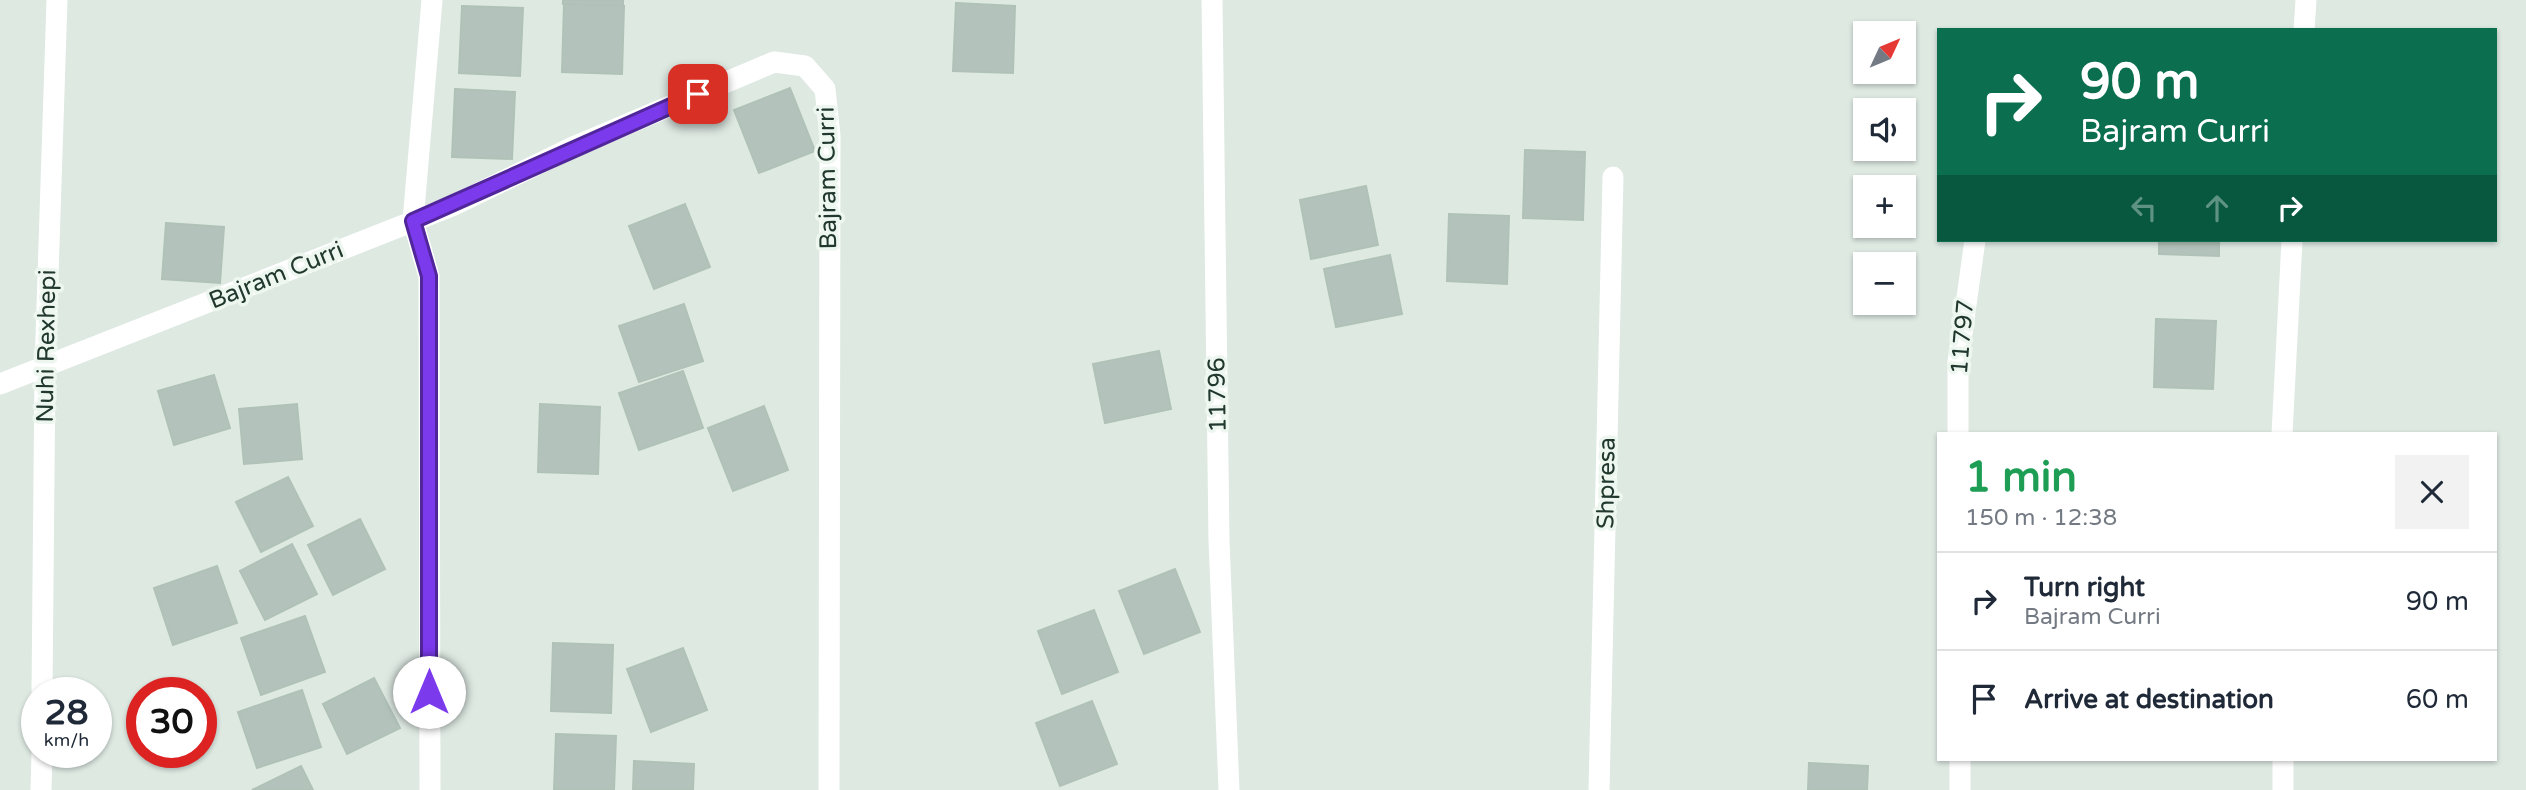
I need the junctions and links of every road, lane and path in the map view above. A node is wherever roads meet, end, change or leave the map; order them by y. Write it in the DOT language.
graph roads {
  1 [pos="57,0"];
  2 [pos="432,0"];
  3 [pos="1212,0"];
  4 [pos="2306,0"];
  5 [pos="2304,28"];
  6 [pos="1613,177"];
  7 [pos="413,221"];
  8 [pos="1975,242"];
  9 [pos="2292,242"];
  10 [pos="45,367"];
  11 [pos="0,384"];
  12 [pos="1958,432"];
  13 [pos="2281,432"];
  14 [pos="42,677"];
  15 [pos="1960,761"];
  16 [pos="2283,761"];
  17 [pos="42,768"];
  18 [pos="41,790"];
  19 [pos="430,790"];
  20 [pos="829,790"];
  21 [pos="1229,790"];
  22 [pos="1599,790"];
  23 [pos="1960,790"];
  24 [pos="2283,790"];
  1 -- 10 [label="street, Nuhi Rexhepi"];
  2 -- 7 [label="street"];
  3 -- 21 [label="street, 11796"];
  4 -- 5 [label="street"];
  6 -- 22 [label="street, Shpresa"];
  7 -- 10 [label="street, Bajram Curri"];
  7 -- 19 [label="street"];
  7 -- 20 [label="street, Bajram Curri"];
  8 -- 12 [label="street, 11797"];
  9 -- 13 [label="street"];
  10 -- 11 [label="street, Bajram Curri"];
  10 -- 14 [label="street, Nuhi Rexhepi"];
  15 -- 23 [label="street"];
  16 -- 24 [label="street"];
  17 -- 18 [label="street"];
}
